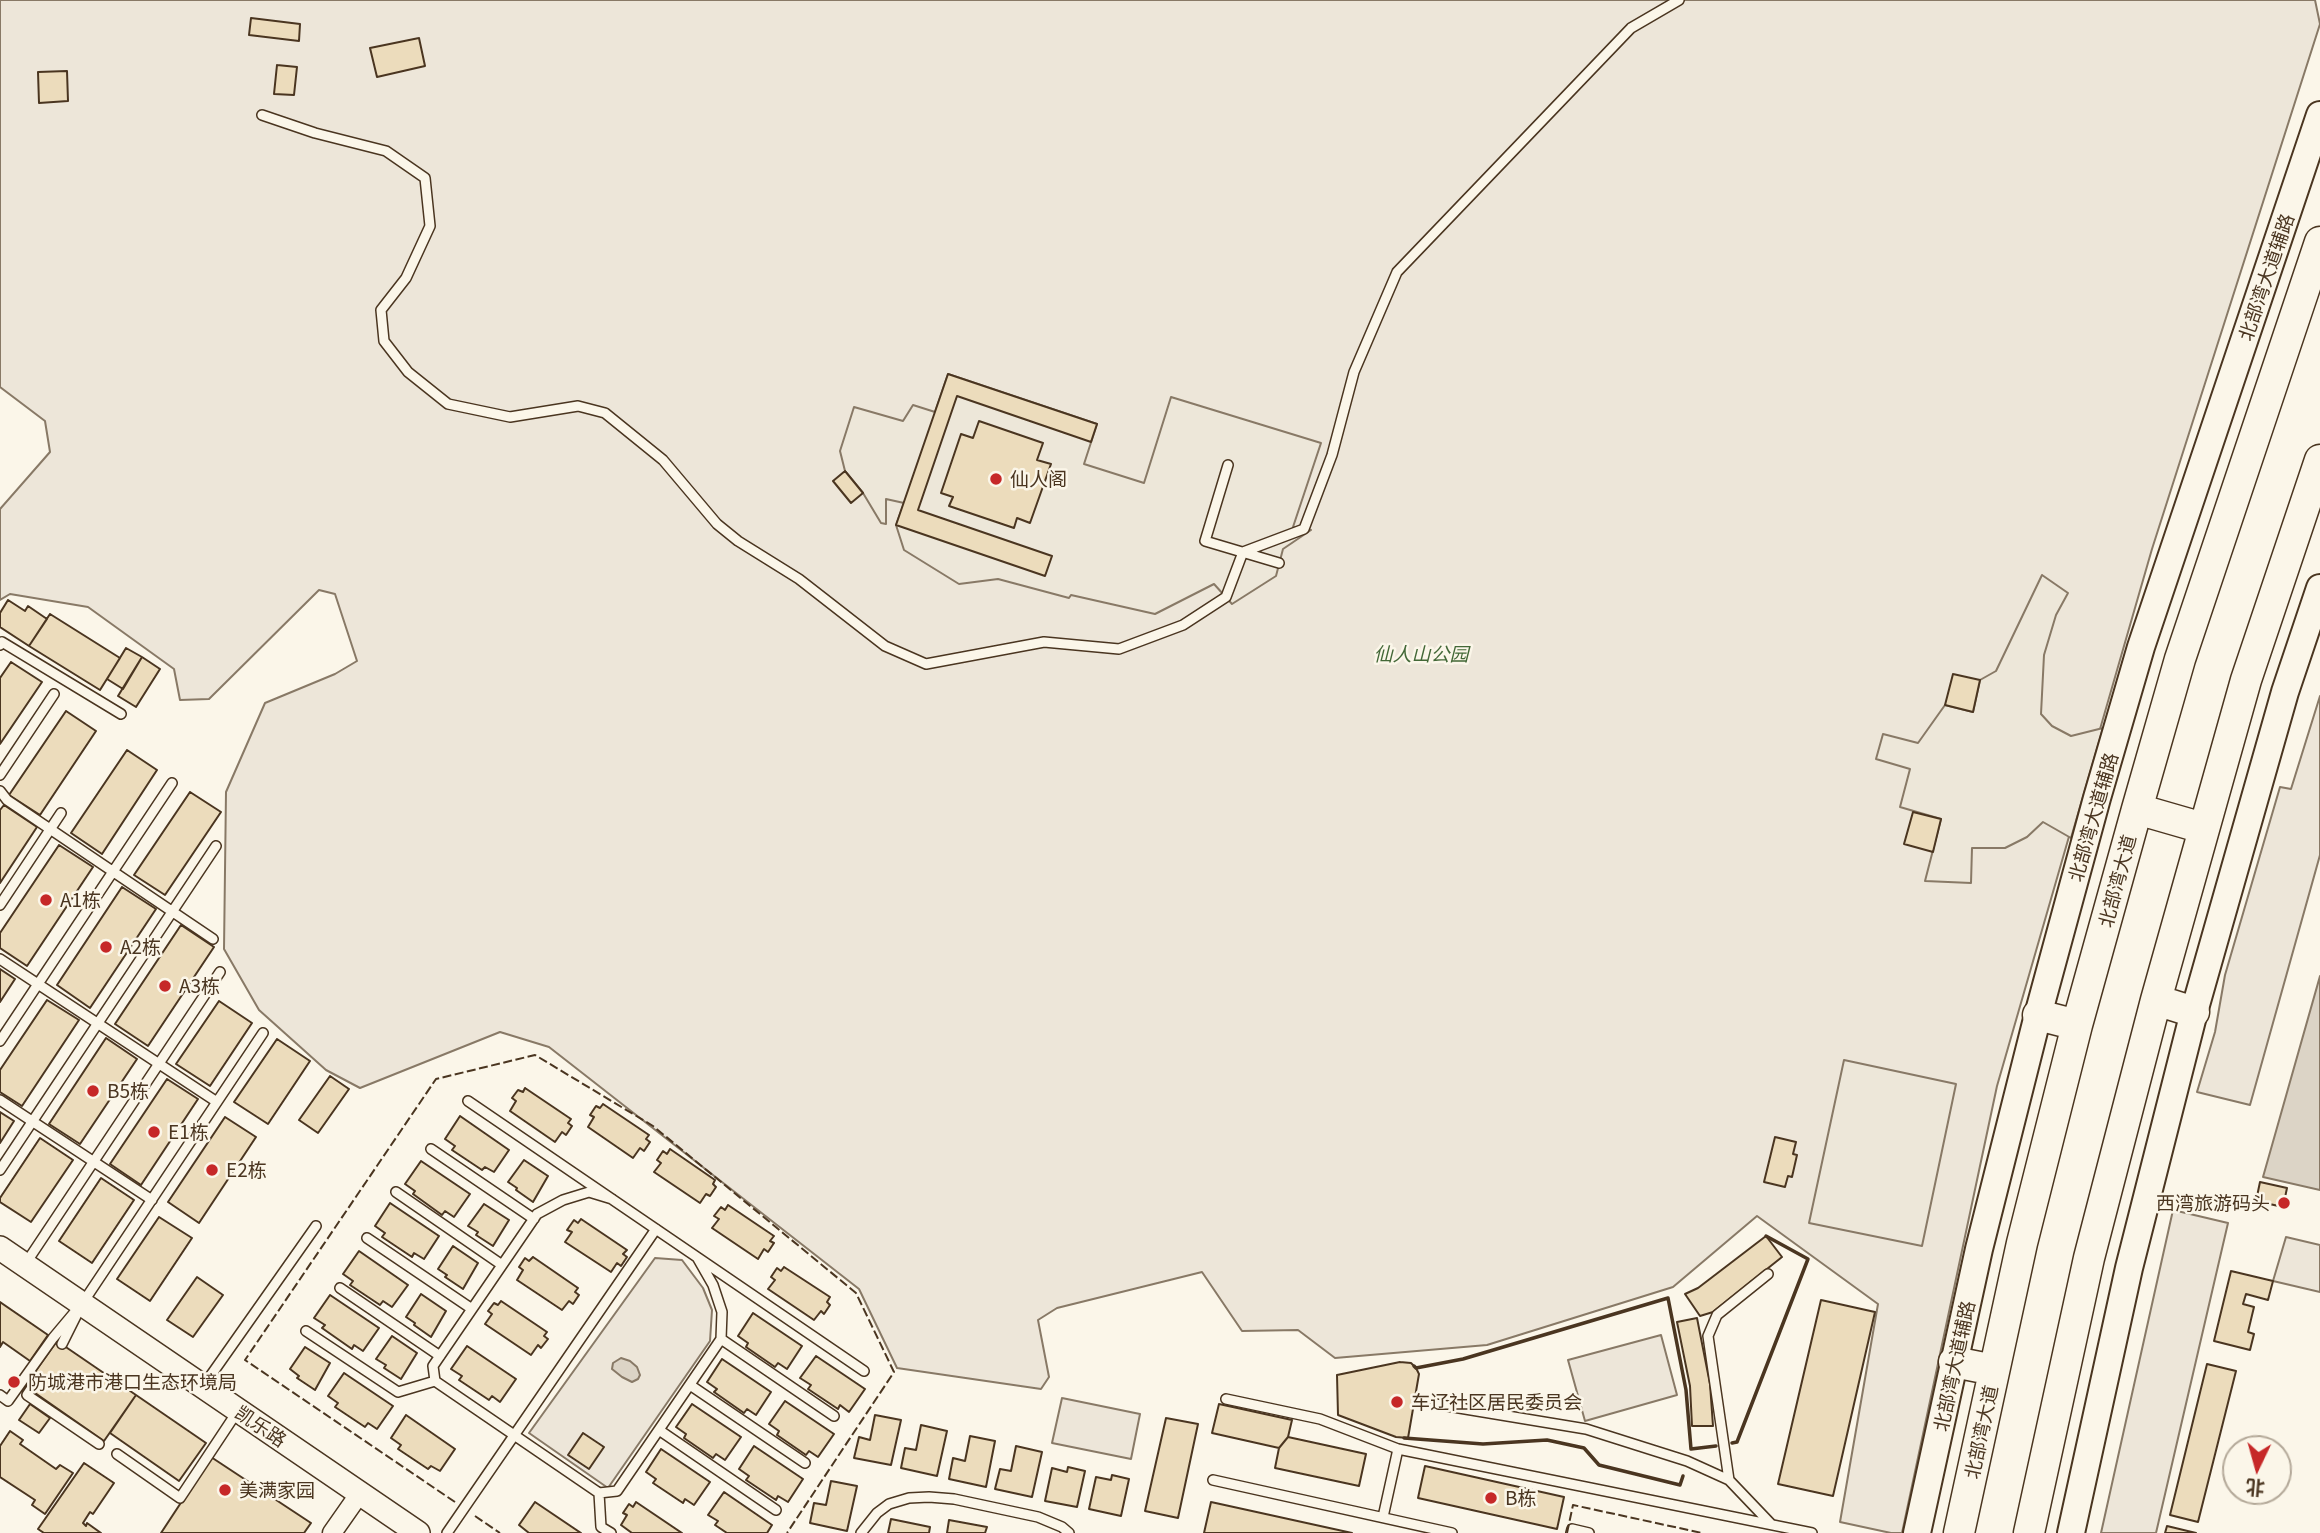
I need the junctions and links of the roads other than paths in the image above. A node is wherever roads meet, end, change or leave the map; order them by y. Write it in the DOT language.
graph roads {
  1 [pos="1679,0"];
  2 [pos="262,115"];
  3 [pos="2320,115"];
  4 [pos="2320,242"];
  5 [pos="2320,460"];
  6 [pos="1228,465"];
  7 [pos="1243,552"];
  8 [pos="1279,563"];
  9 [pos="2320,588"];
  10 [pos="0,645"];
  11 [pos="54,694"];
  12 [pos="121,714"];
  13 [pos="0,775"];
  14 [pos="172,783"];
  15 [pos="0,791"];
  16 [pos="2137,809"];
  17 [pos="61,813"];
  18 [pos="2203,828"];
  19 [pos="51,829"];
  20 [pos="216,846"];
  21 [pos="113,871"];
  22 [pos="0,905"];
  23 [pos="173,911"];
  24 [pos="213,939"];
  25 [pos="0,958"];
  26 [pos="220,972"];
  27 [pos="38,984"];
  28 [pos="2156,1000"];
  29 [pos="2194,1012"];
  30 [pos="2038,1015"];
  31 [pos="98,1023"];
  32 [pos="2077,1025"];
  33 [pos="263,1033"];
  34 [pos="0,1041"];
  35 [pos="159,1063"];
  36 [pos="0,1100"];
  37 [pos="468,1101"];
  38 [pos="217,1102"];
  39 [pos="33,1122"];
  40 [pos="431,1149"];
  41 [pos="93,1162"];
  42 [pos="0,1170"];
  43 [pos="396,1192"];
  44 [pos="612,1199"];
  45 [pos="152,1200"];
  46 [pos="534,1219"];
  47 [pos="316,1226"];
  48 [pos="656,1229"];
  49 [pos="367,1238"];
  50 [pos="0,1248"];
  51 [pos="697,1257"];
  52 [pos="25,1265"];
  53 [pos="502,1265"];
  54 [pos="1768,1274"];
  55 [pos="340,1288"];
  56 [pos="82,1304"];
  57 [pos="472,1309"];
  58 [pos="306,1331"];
  59 [pos="721,1339"];
  60 [pos="62,1344"];
  61 [pos="440,1356"];
  62 [pos="1954,1362"];
  63 [pos="1994,1370"];
  64 [pos="864,1371"];
  65 [pos="435,1381"];
  66 [pos="690,1385"];
  67 [pos="203,1386"];
  68 [pos="31,1390"];
  69 [pos="0,1395"];
  70 [pos="1226,1399"];
  71 [pos="1435,1404"];
  72 [pos="238,1410"];
  73 [pos="834,1416"];
  74 [pos="659,1430"];
  75 [pos="514,1435"];
  76 [pos="99,1444"];
  77 [pos="1398,1449"];
  78 [pos="117,1454"];
  79 [pos="805,1463"];
  80 [pos="1213,1479"];
  81 [pos="1729,1480"];
  82 [pos="360,1493"];
  83 [pos="599,1493"];
  84 [pos="776,1510"];
  85 [pos="1383,1517"];
  86 [pos="1773,1525"];
  87 [pos="332,1533"];
  88 [pos="418,1533"];
  89 [pos="447,1533"];
  90 [pos="611,1533"];
  91 [pos="862,1533"];
  92 [pos="1069,1533"];
  93 [pos="1452,1533"];
  94 [pos="1571,1533"];
  95 [pos="1590,1533"];
  96 [pos="1812,1533"];
  97 [pos="1917,1533"];
  98 [pos="1959,1533"];
  99 [pos="2029,1533"];
  100 [pos="2071,1533"];
  1 -- 7 [label="lane"];
  2 -- 7 [label="lane"];
  3 -- 30 [label="main road, 北部湾大道辅路"];
  4 -- 16 [label="highway, 北部湾大道"];
  5 -- 18 [label="highway"];
  6 -- 7 [label="lane"];
  7 -- 8 [label="lane"];
  9 -- 29 [label="main road"];
  10 -- 12 [label="lane"];
  11 -- 13 [label="lane"];
  14 -- 21 [label="lane"];
  15 -- 19 [label="lane"];
  16 -- 18 [label="highway"];
  16 -- 32 [label="highway, 北部湾大道"];
  17 -- 19 [label="lane"];
  18 -- 28 [label="highway"];
  19 -- 21 [label="lane"];
  19 -- 22 [label="lane"];
  20 -- 23 [label="lane"];
  21 -- 23 [label="lane"];
  21 -- 27 [label="lane"];
  23 -- 24 [label="lane"];
  23 -- 31 [label="lane"];
  25 -- 27 [label="lane"];
  26 -- 35 [label="lane"];
  27 -- 31 [label="lane"];
  27 -- 34 [label="lane"];
  28 -- 29 [label="highway"];
  28 -- 99 [label="highway"];
  29 -- 100 [label="main road"];
  30 -- 32 [label="highway"];
  30 -- 62 [label="main road, 北部湾大道辅路"];
  31 -- 35 [label="lane"];
  31 -- 39 [label="lane"];
  32 -- 63 [label="highway, 北部湾大道"];
  33 -- 38 [label="lane"];
  35 -- 38 [label="lane"];
  35 -- 41 [label="lane"];
  36 -- 39 [label="lane"];
  37 -- 44 [label="lane"];
  38 -- 45 [label="lane"];
  39 -- 41 [label="lane"];
  39 -- 42 [label="lane"];
  40 -- 46 [label="lane"];
  41 -- 45 [label="lane"];
  41 -- 52 [label="lane"];
  43 -- 53 [label="lane"];
  44 -- 46 [label="lane"];
  44 -- 48 [label="lane"];
  45 -- 56 [label="lane"];
  46 -- 53 [label="lane"];
  47 -- 67 [label="lane"];
  48 -- 51 [label="lane"];
  48 -- 75 [label="lane"];
  49 -- 57 [label="lane"];
  50 -- 52 [label="street, 凯乐路"];
  51 -- 59 [label="lane"];
  51 -- 64 [label="lane"];
  52 -- 56 [label="street, 凯乐路"];
  53 -- 57 [label="lane"];
  54 -- 81 [label="lane"];
  55 -- 61 [label="lane"];
  56 -- 60 [label="lane"];
  56 -- 67 [label="street, 凯乐路"];
  56 -- 69 [label="lane"];
  57 -- 61 [label="lane"];
  58 -- 65 [label="lane"];
  59 -- 66 [label="lane"];
  59 -- 73 [label="lane"];
  61 -- 65 [label="lane"];
  62 -- 63 [label="highway"];
  62 -- 97 [label="main road, 北部湾大道辅路"];
  63 -- 98 [label="highway, 北部湾大道"];
  65 -- 75 [label="lane"];
  66 -- 74 [label="lane"];
  66 -- 79 [label="lane"];
  67 -- 72 [label="street, 凯乐路"];
  68 -- 76 [label="lane"];
  70 -- 77 [label="lane"];
  71 -- 81 [label="lane"];
  72 -- 78 [label="lane"];
  72 -- 82 [label="street, 凯乐路"];
  74 -- 83 [label="lane"];
  74 -- 84 [label="lane"];
  75 -- 83 [label="lane"];
  75 -- 89 [label="lane"];
  77 -- 85 [label="lane"];
  77 -- 86 [label="lane"];
  80 -- 85 [label="lane"];
  81 -- 86 [label="lane"];
  82 -- 87 [label="street"];
  82 -- 88 [label="street, 凯乐路"];
  83 -- 90 [label="lane"];
  85 -- 93 [label="lane"];
  86 -- 96 [label="lane"];
  91 -- 92 [label="lane"];
  94 -- 95 [label="lane"];
}
